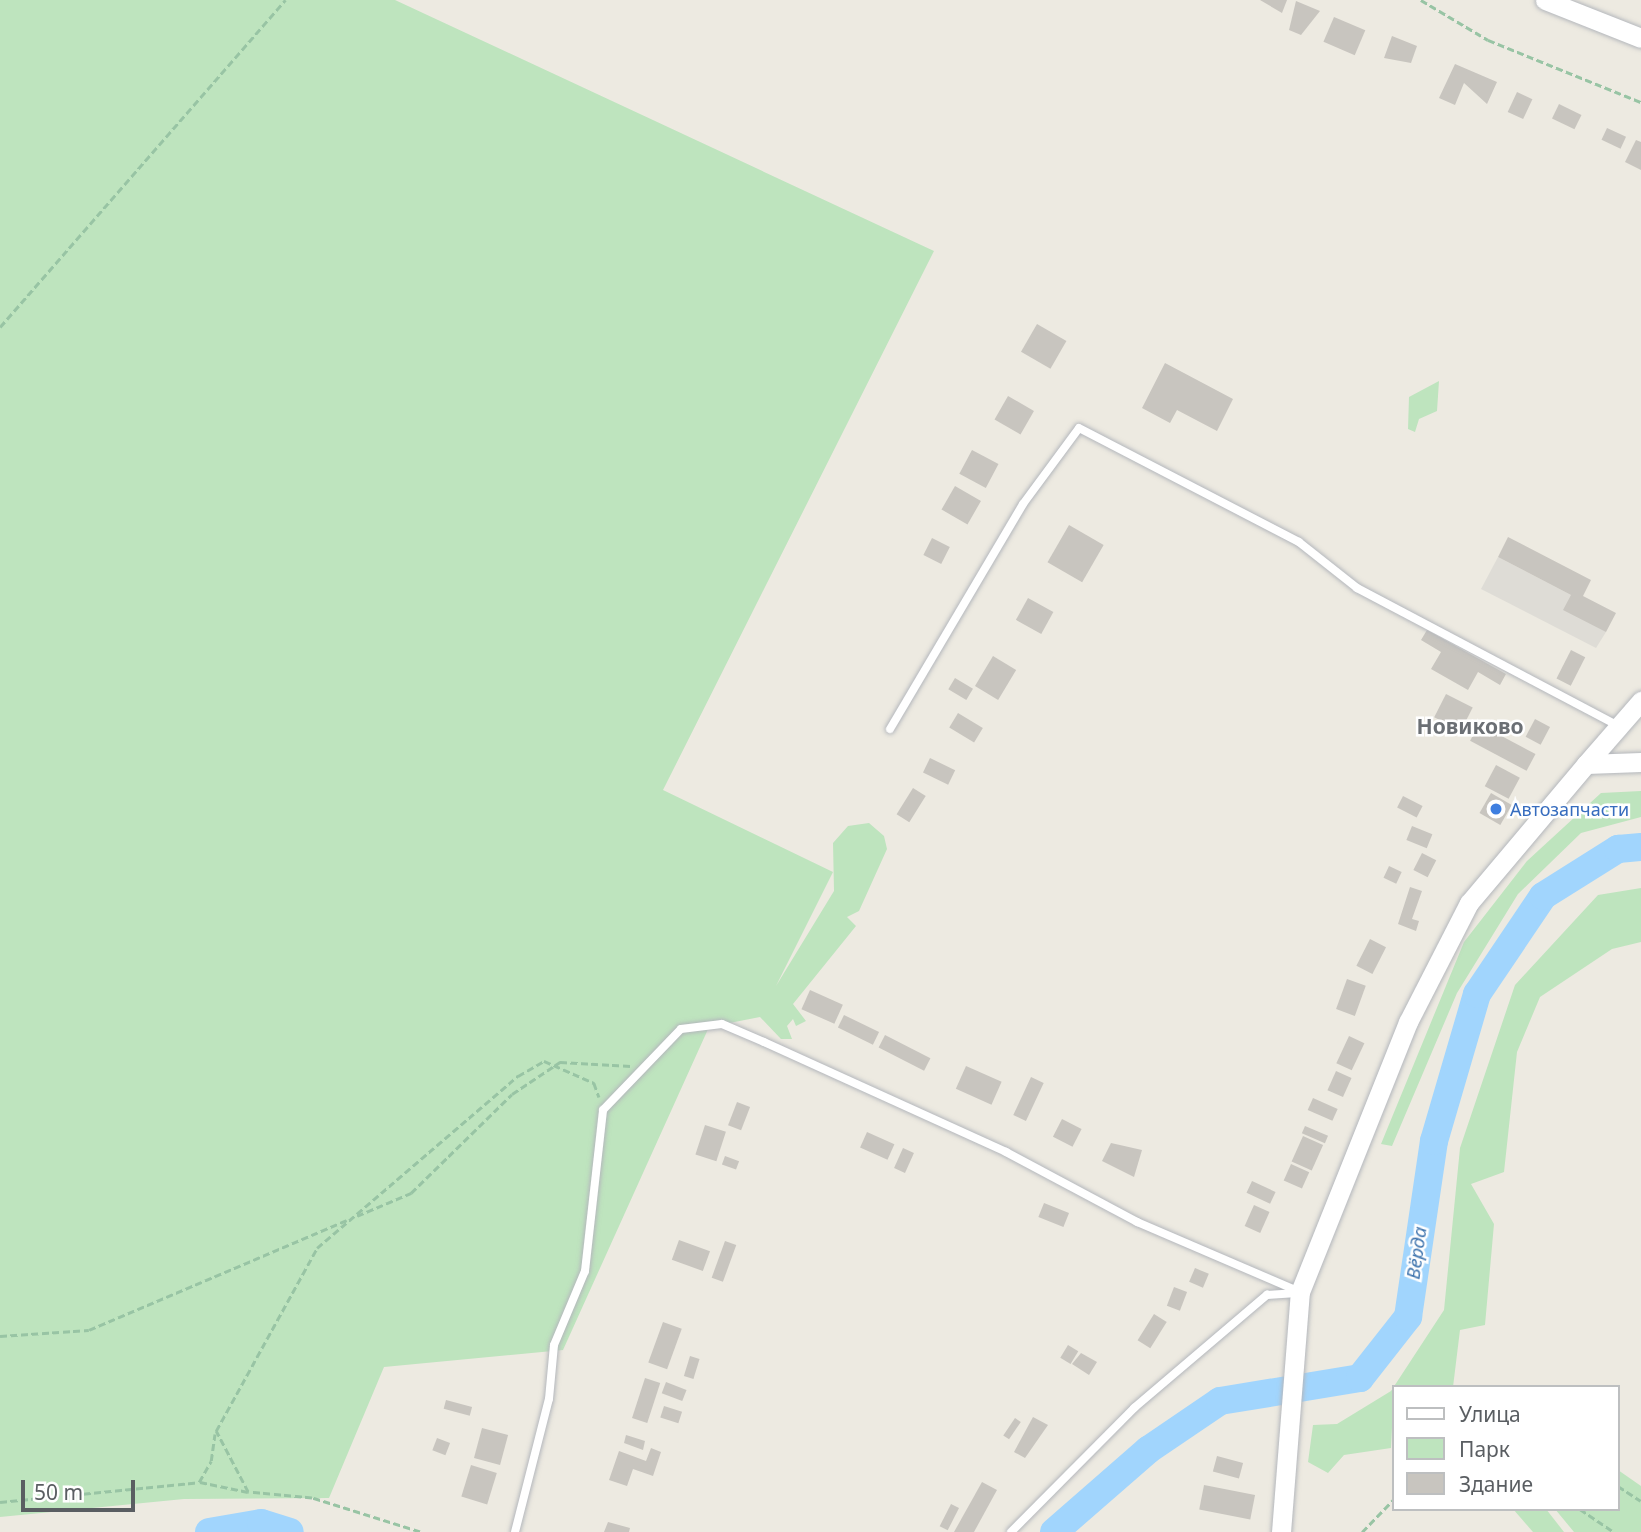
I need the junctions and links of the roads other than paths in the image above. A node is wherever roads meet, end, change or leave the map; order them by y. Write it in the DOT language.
graph roads {
  1 [pos="1545,0"];
  2 [pos="1641,38"];
  3 [pos="1641,701"];
  4 [pos="1619,726"];
  5 [pos="890,729"];
  6 [pos="1641,762"];
  7 [pos="1586,764"];
  8 [pos="1300,1292"];
  9 [pos="514,1532"];
  10 [pos="1011,1532"];
  11 [pos="1281,1532"];
  1 -- 2 [label="street"];
  3 -- 4 [label="street"];
  4 -- 5 [label="lane"];
  4 -- 7 [label="street"];
  6 -- 7 [label="street"];
  7 -- 8 [label="street"];
  8 -- 9 [label="lane"];
  8 -- 10 [label="lane"];
  8 -- 11 [label="street"];
}
